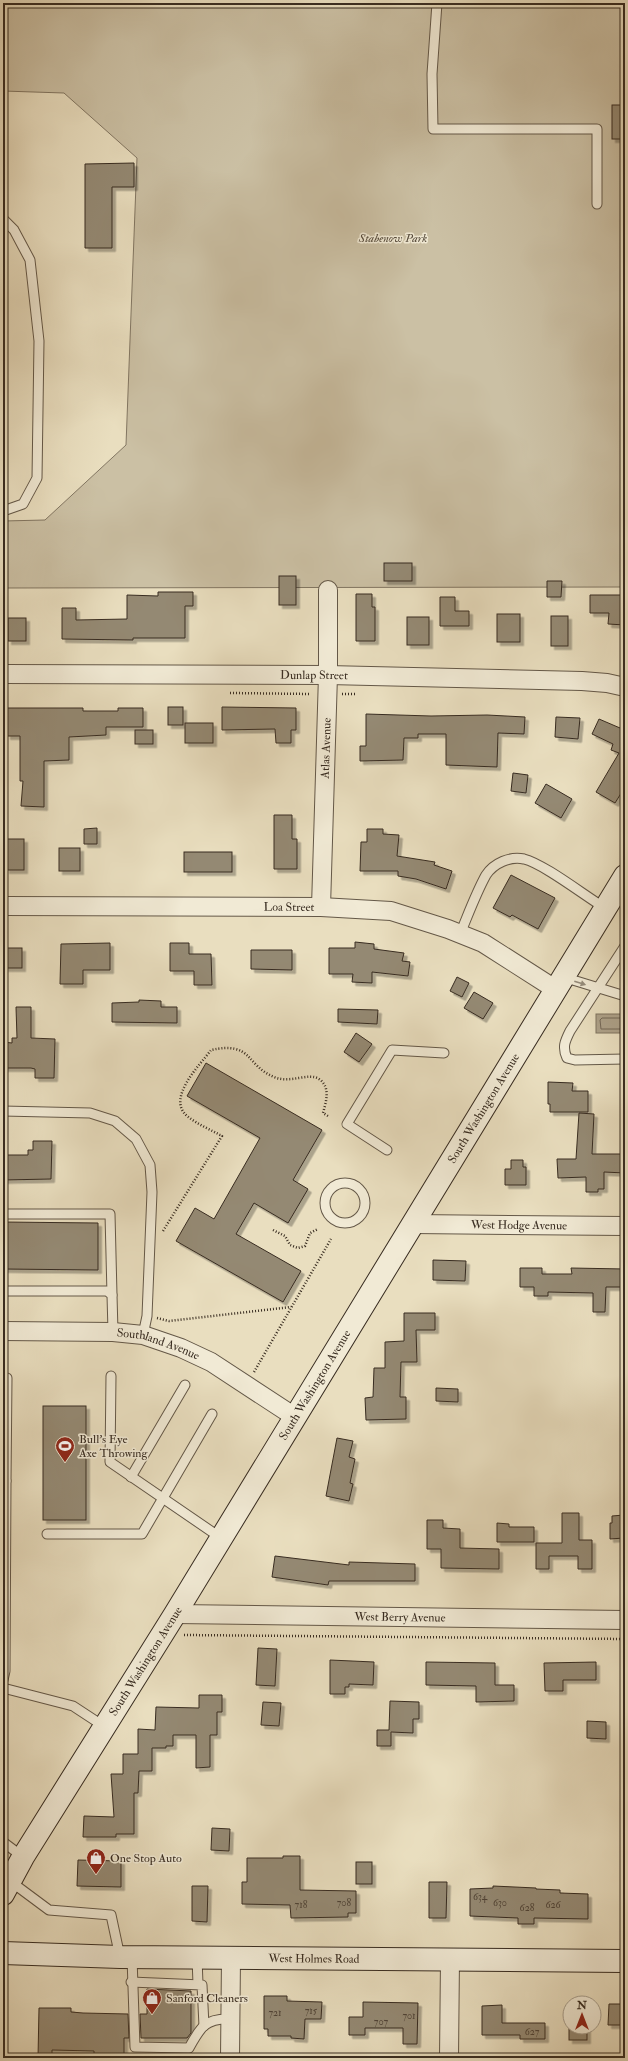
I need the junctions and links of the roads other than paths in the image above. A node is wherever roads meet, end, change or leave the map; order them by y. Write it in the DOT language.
graph roads {
  1 [pos="437,3"];
  2 [pos="597,204"];
  3 [pos="3,219"];
  4 [pos="3,511"];
  5 [pos="328,590"];
  6 [pos="3,674"];
  7 [pos="328,675"];
  8 [pos="625,687"];
  9 [pos="624,879"];
  10 [pos="3,906"];
  11 [pos="321,907"];
  12 [pos="605,908"];
  13 [pos="460,934"];
  14 [pos="625,946"];
  15 [pos="559,983"];
  16 [pos="599,989"];
  17 [pos="625,996"];
  18 [pos="444,1053"];
  19 [pos="625,1059"];
  20 [pos="3,1110"];
  21 [pos="387,1150"];
  22 [pos="3,1214"];
  23 [pos="351,1222"];
  24 [pos="413,1224"];
  25 [pos="625,1226"];
  26 [pos="3,1290"];
  27 [pos="112,1295"];
  28 [pos="3,1331"];
  29 [pos="113,1332"];
  30 [pos="143,1335"];
  31 [pos="111,1376"];
  32 [pos="3,1378"];
  33 [pos="185,1385"];
  34 [pos="212,1414"];
  35 [pos="295,1417"];
  36 [pos="131,1477"];
  37 [pos="4,1481"];
  38 [pos="163,1499"];
  39 [pos="47,1534"];
  40 [pos="221,1538"];
  41 [pos="175,1614"];
  42 [pos="625,1620"];
  43 [pos="3,1680"];
  44 [pos="3,1688"];
  45 [pos="105,1727"];
  46 [pos="3,1842"];
  47 [pos="24,1857"];
  48 [pos="6,1888"];
  49 [pos="3,1953"];
  50 [pos="126,1957"];
  51 [pos="197,1958"];
  52 [pos="231,1958"];
  53 [pos="450,1959"];
  54 [pos="625,1961"];
  55 [pos="131,1982"];
  56 [pos="200,1984"];
  57 [pos="230,2019"];
  58 [pos="204,2026"];
  59 [pos="230,2058"];
  60 [pos="449,2058"];
  1 -- 2 [label="lane"];
  3 -- 4 [label="lane"];
  5 -- 7 [label="street, Atlas Avenue"];
  6 -- 7 [label="street, Dunlap Street"];
  7 -- 8 [label="street, Dunlap Street"];
  7 -- 11 [label="street, Atlas Avenue"];
  9 -- 12 [label="street, South Washington Avenue"];
  10 -- 11 [label="street, Loa Street"];
  11 -- 13 [label="street, Loa Street"];
  12 -- 13 [label="lane"];
  12 -- 15 [label="street, South Washington Avenue"];
  13 -- 15 [label="street, Loa Street"];
  14 -- 16 [label="lane"];
  15 -- 16 [label="lane, one-way"];
  15 -- 24 [label="street, South Washington Avenue"];
  16 -- 17 [label="lane"];
  16 -- 19 [label="lane"];
  18 -- 21 [label="lane"];
  20 -- 30 [label="lane"];
  22 -- 27 [label="lane"];
  23 -- 23 [label="lane"];
  24 -- 25 [label="street, West Hodge Avenue"];
  24 -- 35 [label="street, South Washington Avenue"];
  26 -- 27 [label="lane"];
  27 -- 29 [label="lane"];
  28 -- 29 [label="street, Southland Avenue"];
  29 -- 30 [label="street, Southland Avenue"];
  30 -- 35 [label="street, Southland Avenue"];
  31 -- 36 [label="lane"];
  32 -- 37 [label="lane"];
  33 -- 36 [label="lane"];
  34 -- 38 [label="lane"];
  35 -- 40 [label="street, South Washington Avenue"];
  36 -- 38 [label="lane"];
  37 -- 43 [label="lane"];
  38 -- 39 [label="lane"];
  38 -- 40 [label="lane"];
  40 -- 41 [label="street, South Washington Avenue"];
  41 -- 42 [label="street, West Berry Avenue"];
  41 -- 45 [label="street, South Washington Avenue"];
  44 -- 45 [label="lane"];
  45 -- 47 [label="street, South Washington Avenue"];
  46 -- 47 [label="lane"];
  47 -- 48 [label="street, South Washington Avenue"];
  48 -- 50 [label="lane"];
  49 -- 50 [label="street, West Holmes Road"];
  50 -- 51 [label="street, West Holmes Road"];
  50 -- 55 [label="lane"];
  51 -- 52 [label="street, West Holmes Road"];
  51 -- 56 [label="lane"];
  52 -- 53 [label="street, West Holmes Road"];
  52 -- 57 [label="street"];
  53 -- 54 [label="street, West Holmes Road"];
  53 -- 60 [label="street"];
  55 -- 56 [label="lane"];
  55 -- 58 [label="lane"];
  56 -- 58 [label="lane"];
  57 -- 58 [label="lane"];
  57 -- 59 [label="street"];
}
